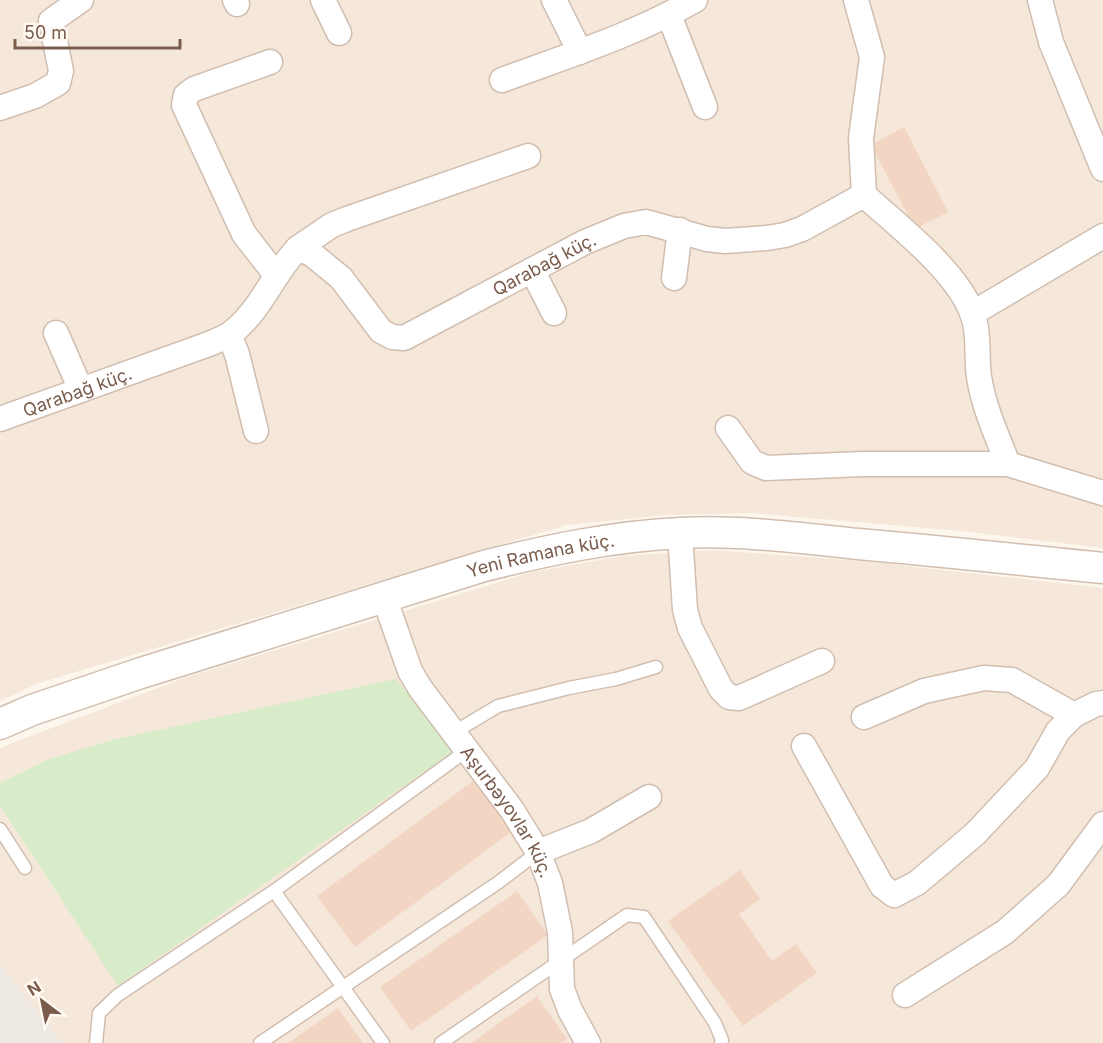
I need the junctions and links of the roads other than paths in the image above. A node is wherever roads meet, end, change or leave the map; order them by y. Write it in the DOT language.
graph roads {
  1 [pos="81,0"];
  2 [pos="323,0"];
  3 [pos="554,0"];
  4 [pos="695,0"];
  5 [pos="856,0"];
  6 [pos="1040,0"];
  7 [pos="49,11"];
  8 [pos="669,15"];
  9 [pos="339,33"];
  10 [pos="580,52"];
  11 [pos="270,62"];
  12 [pos="502,80"];
  13 [pos="705,107"];
  14 [pos="0,108"];
  15 [pos="528,156"];
  16 [pos="1103,169"];
  17 [pos="864,195"];
  18 [pos="680,230"];
  19 [pos="1103,236"];
  20 [pos="298,249"];
  21 [pos="532,270"];
  22 [pos="276,275"];
  23 [pos="674,278"];
  24 [pos="554,313"];
  25 [pos="973,313"];
  26 [pos="56,333"];
  27 [pos="229,335"];
  28 [pos="81,390"];
  29 [pos="0,419"];
  30 [pos="728,428"];
  31 [pos="256,431"];
  32 [pos="1008,464"];
  33 [pos="1103,493"];
  34 [pos="680,533"];
  35 [pos="1103,568"];
  36 [pos="384,597"];
  37 [pos="822,661"];
  38 [pos="656,667"];
  39 [pos="1103,703"];
  40 [pos="1074,715"];
  41 [pos="864,717"];
  42 [pos="0,724"];
  43 [pos="460,742"];
  44 [pos="804,746"];
  45 [pos="649,797"];
  46 [pos="1103,824"];
  47 [pos="0,829"];
  48 [pos="538,852"];
  49 [pos="26,868"];
  50 [pos="274,891"];
  51 [pos="560,962"];
  52 [pos="343,988"];
  53 [pos="905,995"];
  54 [pos="96,1043"];
  55 [pos="261,1043"];
  56 [pos="383,1043"];
  57 [pos="441,1043"];
  58 [pos="588,1043"];
  59 [pos="721,1043"];
  1 -- 7 [label="street"];
  2 -- 9 [label="street"];
  3 -- 10 [label="street"];
  4 -- 8 [label="street"];
  5 -- 17 [label="street"];
  6 -- 16 [label="street"];
  7 -- 14 [label="street"];
  8 -- 10 [label="street"];
  8 -- 13 [label="street"];
  10 -- 12 [label="street"];
  11 -- 22 [label="street"];
  15 -- 20 [label="street"];
  17 -- 18 [label="street, Qarabağ küç."];
  17 -- 25 [label="street"];
  18 -- 21 [label="street, Qarabağ küç."];
  18 -- 23 [label="street"];
  19 -- 25 [label="street"];
  20 -- 21 [label="street, Qarabağ küç."];
  20 -- 22 [label="street, Qarabağ küç."];
  21 -- 24 [label="street"];
  22 -- 27 [label="street, Qarabağ küç."];
  25 -- 32 [label="street"];
  26 -- 28 [label="street"];
  27 -- 28 [label="street, Qarabağ küç."];
  27 -- 31 [label="street"];
  28 -- 29 [label="street, Qarabağ küç."];
  30 -- 32 [label="street"];
  32 -- 33 [label="street"];
  34 -- 35 [label="street, Yeni Ramana küç."];
  34 -- 36 [label="street, Yeni Ramana küç."];
  34 -- 37 [label="street"];
  36 -- 42 [label="street, Yeni Ramana küç."];
  36 -- 43 [label="street, Aşurbəyovlar küç."];
  38 -- 43 [label="lane"];
  39 -- 40 [label="street"];
  40 -- 41 [label="street"];
  40 -- 44 [label="street"];
  43 -- 48 [label="street, Aşurbəyovlar küç."];
  43 -- 50 [label="lane"];
  45 -- 48 [label="street"];
  46 -- 53 [label="street"];
  47 -- 49 [label="lane"];
  48 -- 51 [label="street, Aşurbəyovlar küç."];
  48 -- 52 [label="lane"];
  50 -- 52 [label="lane"];
  50 -- 54 [label="lane"];
  51 -- 57 [label="lane"];
  51 -- 58 [label="street, Aşurbəyovlar küç."];
  51 -- 59 [label="lane"];
  52 -- 55 [label="lane"];
  52 -- 56 [label="lane"];
}
